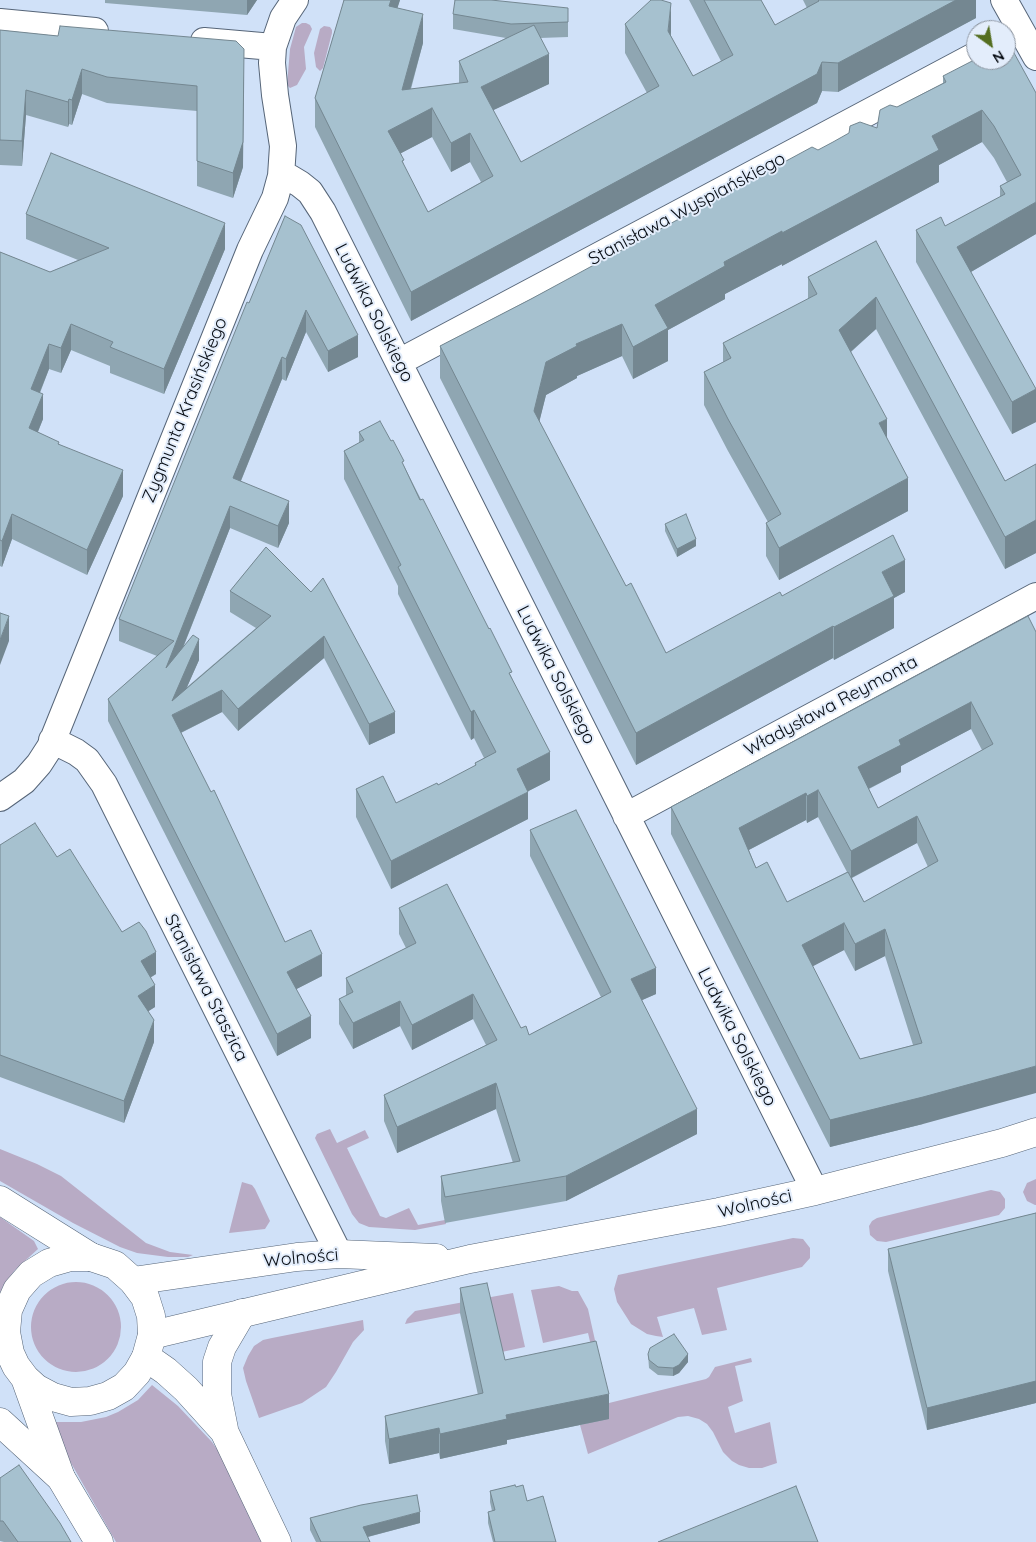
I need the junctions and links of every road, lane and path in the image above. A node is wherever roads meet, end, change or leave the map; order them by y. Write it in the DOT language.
graph roads {
  1 [pos="295,0"];
  2 [pos="1004,0"];
  3 [pos="1010,20"];
  4 [pos="0,22"];
  5 [pos="116,33"];
  6 [pos="1016,38"];
  7 [pos="183,39"];
  8 [pos="272,47"];
  9 [pos="1036,57"];
  10 [pos="966,60"];
  11 [pos="281,176"];
  12 [pos="399,362"];
  13 [pos="1036,596"];
  14 [pos="52,740"];
  15 [pos="0,798"];
  16 [pos="626,816"];
  17 [pos="1036,1132"];
  18 [pos="815,1190"];
  19 [pos="0,1200"];
  20 [pos="340,1254"];
  21 [pos="92,1257"];
  22 [pos="470,1259"];
  23 [pos="133,1281"];
  24 [pos="242,1312"];
  25 [pos="149,1346"];
  26 [pos="5,1352"];
  27 [pos="25,1378"];
  28 [pos="0,1422"];
  29 [pos="224,1431"];
  30 [pos="61,1478"];
  31 [pos="99,1542"];
  32 [pos="277,1542"];
  1 -- 8 [label="street, Zygmunta Krasińskiego"];
  2 -- 3 [label="street"];
  4 -- 5 [label="street"];
  6 -- 9 [label="street"];
  7 -- 8 [label="street"];
  8 -- 11 [label="street, Zygmunta Krasińskiego"];
  10 -- 12 [label="street, Stanisława Wyspiańskiego"];
  11 -- 12 [label="street, Ludwika Solskiego"];
  11 -- 14 [label="street, Zygmunta Krasińskiego"];
  12 -- 16 [label="street, Ludwika Solskiego"];
  13 -- 16 [label="street, Władysława Reymonta"];
  14 -- 15 [label="street, Zygmunta Krasińskiego"];
  14 -- 20 [label="street, Stanisława Staszica"];
  16 -- 18 [label="street, Ludwika Solskiego"];
  17 -- 18 [label="street, Wolności"];
  18 -- 22 [label="street, Wolności"];
  19 -- 21 [label="street"];
  20 -- 22 [label="street, Wolności"];
  20 -- 23 [label="street, Wolności"];
  21 -- 23 [label="street"];
  21 -- 26 [label="street"];
  22 -- 24 [label="street, Wolności"];
  23 -- 25 [label="street"];
  24 -- 25 [label="street, Wolności"];
  24 -- 29 [label="street"];
  25 -- 27 [label="street"];
  25 -- 29 [label="street"];
  26 -- 27 [label="street"];
  27 -- 30 [label="street"];
  28 -- 30 [label="street"];
  29 -- 32 [label="street"];
  30 -- 31 [label="street"];
}
